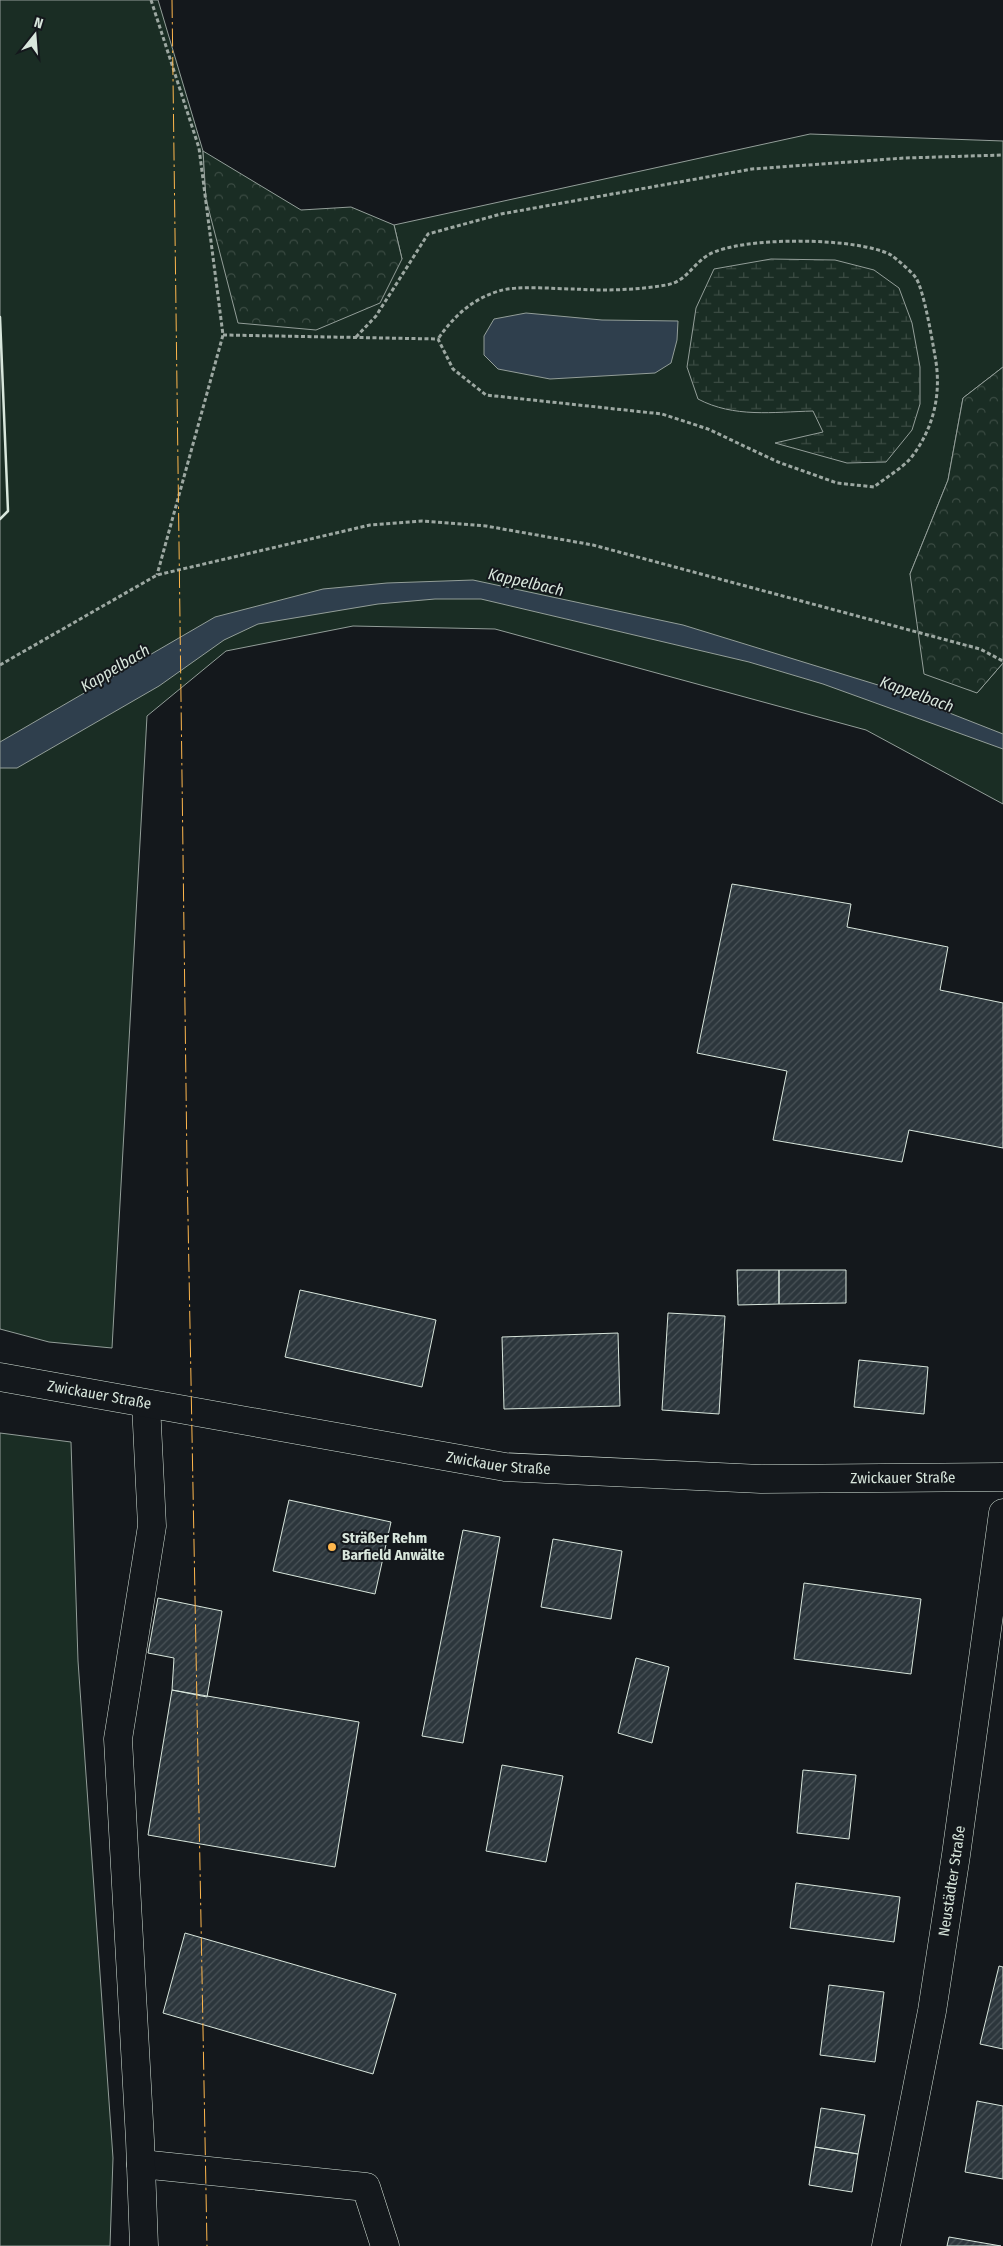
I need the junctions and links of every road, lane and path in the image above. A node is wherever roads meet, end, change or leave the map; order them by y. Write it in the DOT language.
graph roads {
  1 [pos="151,0"];
  2 [pos="1003,155"];
  3 [pos="223,335"];
  4 [pos="356,337"];
  5 [pos="438,339"];
  6 [pos="157,575"];
  7 [pos="1003,661"];
  8 [pos="0,665"];
  9 [pos="0,1378"];
  10 [pos="146,1404"];
  11 [pos="1003,1477"];
  12 [pos="1003,1513"];
  13 [pos="141,2164"];
  14 [pos="144,2246"];
  15 [pos="385,2246"];
  16 [pos="886,2246"];
  1 -- 3 [label="path"];
  2 -- 4 [label="path"];
  3 -- 4 [label="path"];
  3 -- 6 [label="path"];
  4 -- 5 [label="path"];
  5 -- 5 [label="path"];
  6 -- 7 [label="path"];
  6 -- 8 [label="path"];
  9 -- 10 [label="main road, Zwickauer Straße"];
  10 -- 11 [label="main road, Zwickauer Straße"];
  10 -- 13 [label="main road"];
  12 -- 16 [label="main road, Neustädter Straße"];
  13 -- 14 [label="main road"];
  13 -- 15 [label="main road"];
}
